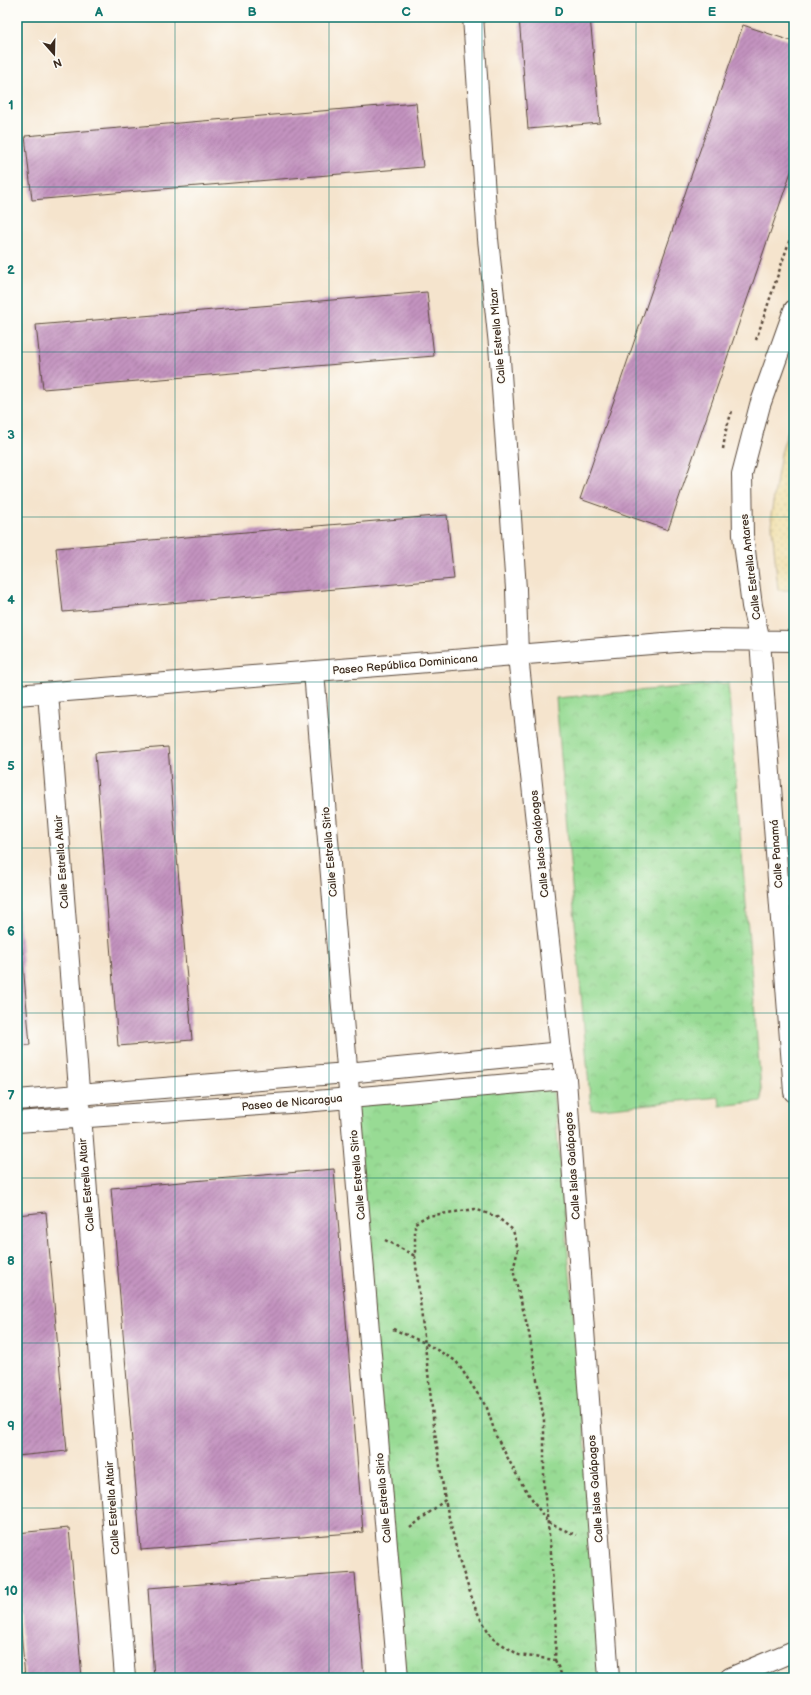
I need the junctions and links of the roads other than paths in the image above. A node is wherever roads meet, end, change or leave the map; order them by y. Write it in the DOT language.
graph roads {
  1 [pos="473,17"];
  2 [pos="794,310"];
  3 [pos="760,641"];
  4 [pos="794,641"];
  5 [pos="518,656"];
  6 [pos="314,672"];
  7 [pos="48,693"];
  8 [pos="17,695"];
  9 [pos="562,1052"];
  10 [pos="792,1056"];
  11 [pos="347,1073"];
  12 [pos="566,1079"];
  13 [pos="794,1092"];
  14 [pos="79,1095"];
  15 [pos="350,1097"];
  16 [pos="17,1100"];
  17 [pos="81,1118"];
  18 [pos="17,1122"];
  19 [pos="794,1651"];
  20 [pos="125,1678"];
  21 [pos="398,1678"];
  22 [pos="609,1678"];
  23 [pos="730,1678"];
  1 -- 5 [label="street, Calle Estrella Mizar"];
  2 -- 3 [label="street, Calle Estrella Antares"];
  3 -- 4 [label="street, Paseo República Dominicana"];
  3 -- 5 [label="street, Paseo República Dominicana"];
  3 -- 10 [label="street, Calle Panamá"];
  5 -- 6 [label="street, Paseo República Dominicana"];
  5 -- 9 [label="street, Calle Islas Galápagos"];
  6 -- 7 [label="street, Paseo República Dominicana"];
  6 -- 11 [label="street, Calle Estrella Sirio"];
  7 -- 8 [label="street, Paseo República Dominicana"];
  7 -- 14 [label="street, Calle Estrella Altair"];
  9 -- 11 [label="street"];
  9 -- 12 [label="street, Calle Islas Galápagos"];
  10 -- 13 [label="street, Calle Panamá"];
  11 -- 14 [label="street"];
  11 -- 15 [label="street, Calle Estrella Sirio"];
  12 -- 15 [label="street, Paseo de Nicaragua"];
  12 -- 22 [label="street, Calle Islas Galápagos"];
  14 -- 16 [label="street"];
  14 -- 17 [label="street, Calle Estrella Altair"];
  15 -- 17 [label="street, Paseo de Nicaragua"];
  15 -- 21 [label="street, Calle Estrella Sirio"];
  17 -- 18 [label="street, Paseo de Nicaragua"];
  17 -- 20 [label="street, Calle Estrella Altair"];
  19 -- 23 [label="street"];
}
